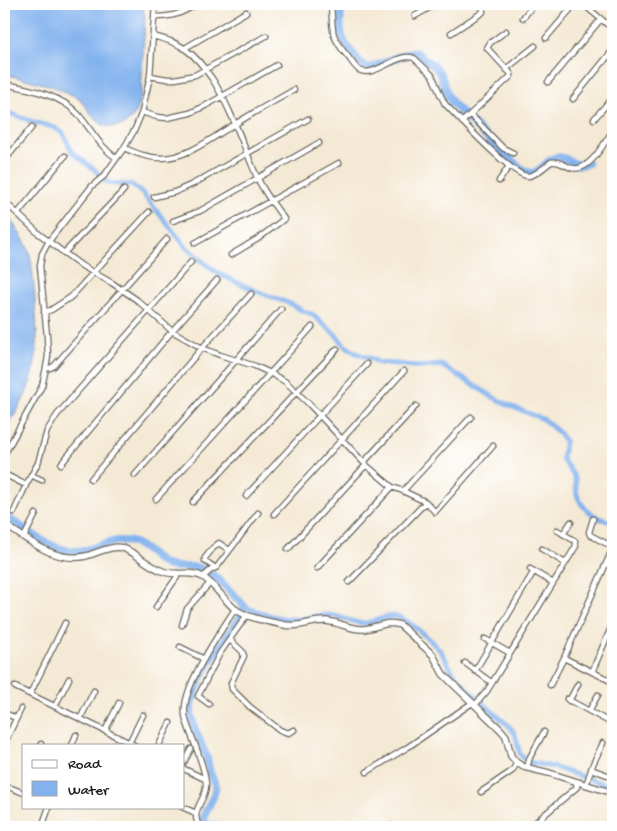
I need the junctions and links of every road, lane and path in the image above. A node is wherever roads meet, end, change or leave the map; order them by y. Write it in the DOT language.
graph roads {
  1 [pos="156,4"];
  2 [pos="197,4"];
  3 [pos="330,4"];
  4 [pos="436,4"];
  5 [pos="481,4"];
  6 [pos="534,4"];
  7 [pos="575,4"];
  8 [pos="583,4"];
  9 [pos="246,12"];
  10 [pos="415,16"];
  11 [pos="155,17"];
  12 [pos="523,18"];
  13 [pos="601,19"];
  14 [pos="613,29"];
  15 [pos="506,31"];
  16 [pos="451,33"];
  17 [pos="153,36"];
  18 [pos="266,36"];
  19 [pos="546,38"];
  20 [pos="535,46"];
  21 [pos="185,48"];
  22 [pos="613,50"];
  23 [pos="277,66"];
  24 [pos="506,69"];
  25 [pos="206,70"];
  26 [pos="150,76"];
  27 [pos="548,82"];
  28 [pos="4,84"];
  29 [pos="294,90"];
  30 [pos="222,96"];
  31 [pos="613,97"];
  32 [pos="573,99"];
  33 [pos="142,112"];
  34 [pos="470,115"];
  35 [pos="308,119"];
  36 [pos="594,119"];
  37 [pos="463,120"];
  38 [pos="236,124"];
  39 [pos="32,127"];
  40 [pos="613,130"];
  41 [pos="319,143"];
  42 [pos="124,148"];
  43 [pos="248,153"];
  44 [pos="513,153"];
  45 [pos="65,156"];
  46 [pos="116,158"];
  47 [pos="4,160"];
  48 [pos="339,163"];
  49 [pos="509,166"];
  50 [pos="258,178"];
  51 [pos="499,181"];
  52 [pos="124,190"];
  53 [pos="154,197"];
  54 [pos="4,201"];
  55 [pos="271,201"];
  56 [pos="149,212"];
  57 [pos="18,213"];
  58 [pos="173,221"];
  59 [pos="167,239"];
  60 [pos="49,241"];
  61 [pos="195,243"];
  62 [pos="64,253"];
  63 [pos="231,255"];
  64 [pos="191,262"];
  65 [pos="94,272"];
  66 [pos="218,280"];
  67 [pos="122,290"];
  68 [pos="250,294"];
  69 [pos="281,309"];
  70 [pos="148,310"];
  71 [pos="44,312"];
  72 [pos="312,327"];
  73 [pos="172,331"];
  74 [pos="202,348"];
  75 [pos="337,348"];
  76 [pos="236,360"];
  77 [pos="367,364"];
  78 [pos="46,368"];
  79 [pos="404,371"];
  80 [pos="270,373"];
  81 [pos="296,392"];
  82 [pos="416,406"];
  83 [pos="320,416"];
  84 [pos="471,416"];
  85 [pos="342,439"];
  86 [pos="493,446"];
  87 [pos="4,455"];
  88 [pos="61,464"];
  89 [pos="365,464"];
  90 [pos="4,474"];
  91 [pos="31,475"];
  92 [pos="135,475"];
  93 [pos="91,478"];
  94 [pos="42,480"];
  95 [pos="26,485"];
  96 [pos="392,487"];
  97 [pos="403,491"];
  98 [pos="246,496"];
  99 [pos="156,499"];
  100 [pos="193,502"];
  101 [pos="426,502"];
  102 [pos="14,512"];
  103 [pos="258,513"];
  104 [pos="36,514"];
  105 [pos="274,514"];
  106 [pos="594,519"];
  107 [pos="571,522"];
  108 [pos="4,524"];
  109 [pos="557,530"];
  110 [pos="563,534"];
  111 [pos="25,536"];
  112 [pos="613,548"];
  113 [pos="288,549"];
  114 [pos="542,549"];
  115 [pos="229,550"];
  116 [pos="565,563"];
  117 [pos="317,568"];
  118 [pos="209,572"];
  119 [pos="177,573"];
  120 [pos="349,582"];
  121 [pos="210,583"];
  122 [pos="553,583"];
  123 [pos="156,607"];
  124 [pos="241,612"];
  125 [pos="65,623"];
  126 [pos="613,623"];
  127 [pos="182,625"];
  128 [pos="485,639"];
  129 [pos="230,640"];
  130 [pos="492,643"];
  131 [pos="180,647"];
  132 [pos="510,653"];
  133 [pos="564,658"];
  134 [pos="204,659"];
  135 [pos="465,663"];
  136 [pos="475,670"];
  137 [pos="592,672"];
  138 [pos="69,679"];
  139 [pos="491,682"];
  140 [pos="613,682"];
  141 [pos="578,684"];
  142 [pos="550,685"];
  143 [pos="15,687"];
  144 [pos="94,691"];
  145 [pos="30,694"];
  146 [pos="598,695"];
  147 [pos="119,703"];
  148 [pos="209,704"];
  149 [pos="475,704"];
  150 [pos="55,706"];
  151 [pos="21,708"];
  152 [pos="589,711"];
  153 [pos="4,713"];
  154 [pos="143,715"];
  155 [pos="16,718"];
  156 [pos="80,719"];
  157 [pos="170,722"];
  158 [pos="613,724"];
  159 [pos="294,730"];
  160 [pos="105,731"];
  161 [pos="544,732"];
  162 [pos="76,736"];
  163 [pos="603,743"];
  164 [pos="4,744"];
  165 [pos="72,744"];
  166 [pos="131,744"];
  167 [pos="159,744"];
  168 [pos="191,748"];
  169 [pos="185,760"];
  170 [pos="518,763"];
  171 [pos="528,764"];
  172 [pos="185,769"];
  173 [pos="591,769"];
  174 [pos="367,772"];
  175 [pos="610,776"];
  176 [pos="205,779"];
  177 [pos="587,780"];
  178 [pos="576,782"];
  179 [pos="12,788"];
  180 [pos="22,792"];
  181 [pos="481,792"];
  182 [pos="613,793"];
  183 [pos="49,808"];
  184 [pos="184,808"];
  185 [pos="196,814"];
  186 [pos="613,821"];
  187 [pos="4,822"];
  188 [pos="198,826"];
  189 [pos="18,827"];
  190 [pos="42,827"];
  191 [pos="530,827"];
  192 [pos="606,827"];
  1 -- 11 [label="street"];
  2 -- 11 [label="street"];
  3 -- 37 [label="street"];
  4 -- 10 [label="street"];
  5 -- 16 [label="street"];
  6 -- 12 [label="street"];
  7 -- 19 [label="street"];
  8 -- 13 [label="street"];
  9 -- 21 [label="street"];
  11 -- 17 [label="street"];
  13 -- 14 [label="street"];
  13 -- 27 [label="street"];
  15 -- 24 [label="street"];
  17 -- 21 [label="street"];
  17 -- 26 [label="street"];
  18 -- 25 [label="street"];
  20 -- 24 [label="street"];
  21 -- 25 [label="street"];
  22 -- 32 [label="street"];
  23 -- 30 [label="street"];
  24 -- 34 [label="street"];
  25 -- 26 [label="street"];
  25 -- 30 [label="street"];
  26 -- 33 [label="street"];
  28 -- 46 [label="street"];
  29 -- 38 [label="street"];
  30 -- 33 [label="street"];
  30 -- 38 [label="street"];
  31 -- 36 [label="street"];
  33 -- 42 [label="street"];
  34 -- 37 [label="street"];
  34 -- 44 [label="street"];
  35 -- 43 [label="street"];
  37 -- 49 [label="street"];
  38 -- 42 [label="street"];
  38 -- 43 [label="street"];
  39 -- 47 [label="street"];
  40 -- 49 [label="street"];
  41 -- 50 [label="street"];
  42 -- 46 [label="street"];
  43 -- 50 [label="street"];
  43 -- 53 [label="street"];
  45 -- 57 [label="street"];
  46 -- 60 [label="street"];
  48 -- 55 [label="street"];
  49 -- 51 [label="street"];
  50 -- 55 [label="street"];
  50 -- 58 [label="street"];
  52 -- 62 [label="street"];
  54 -- 57 [label="street"];
  55 -- 61 [label="street"];
  55 -- 63 [label="street"];
  56 -- 65 [label="street"];
  57 -- 60 [label="street"];
  59 -- 67 [label="street"];
  60 -- 62 [label="street"];
  60 -- 71 [label="street"];
  62 -- 65 [label="street"];
  64 -- 70 [label="street"];
  65 -- 67 [label="street"];
  65 -- 71 [label="street"];
  66 -- 73 [label="street"];
  67 -- 70 [label="street"];
  67 -- 78 [label="street"];
  68 -- 74 [label="street"];
  69 -- 76 [label="street"];
  70 -- 73 [label="street"];
  70 -- 91 [label="street"];
  71 -- 78 [label="street"];
  72 -- 80 [label="street"];
  73 -- 74 [label="street"];
  73 -- 88 [label="street"];
  74 -- 76 [label="street"];
  74 -- 93 [label="street"];
  75 -- 81 [label="street"];
  76 -- 80 [label="street"];
  76 -- 92 [label="street"];
  77 -- 83 [label="street"];
  78 -- 87 [label="street"];
  79 -- 85 [label="street"];
  80 -- 81 [label="street"];
  80 -- 99 [label="street"];
  81 -- 83 [label="street"];
  81 -- 100 [label="street"];
  82 -- 89 [label="street"];
  83 -- 85 [label="street"];
  83 -- 98 [label="street"];
  84 -- 97 [label="street"];
  85 -- 89 [label="street"];
  85 -- 105 [label="street"];
  86 -- 101 [label="street"];
  89 -- 96 [label="street"];
  89 -- 113 [label="street"];
  90 -- 95 [label="street"];
  91 -- 94 [label="street"];
  91 -- 95 [label="street"];
  95 -- 102 [label="street"];
  96 -- 97 [label="street"];
  96 -- 117 [label="street"];
  97 -- 101 [label="street"];
  101 -- 120 [label="street"];
  103 -- 115 [label="street"];
  104 -- 111 [label="street"];
  106 -- 112 [label="street"];
  107 -- 110 [label="street"];
  108 -- 111 [label="street"];
  109 -- 110 [label="street"];
  110 -- 116 [label="street"];
  111 -- 119 [label="street"];
  112 -- 133 [label="street"];
  114 -- 116 [label="street"];
  115 -- 118 [label="street"];
  115 -- 118 [label="street"];
  116 -- 122 [label="street"];
  118 -- 119 [label="street"];
  118 -- 121 [label="street"];
  119 -- 123 [label="street"];
  121 -- 124 [label="street"];
  121 -- 127 [label="street"];
  122 -- 130 [label="street"];
  122 -- 132 [label="street"];
  124 -- 129 [label="street"];
  124 -- 134 [label="street"];
  124 -- 149 [label="street"];
  125 -- 145 [label="street"];
  126 -- 137 [label="street"];
  128 -- 130 [label="street"];
  129 -- 148 [label="street"];
  129 -- 159 [label="street"];
  130 -- 132 [label="street"];
  130 -- 136 [label="street"];
  131 -- 134 [label="street"];
  132 -- 139 [label="street"];
  133 -- 137 [label="street"];
  133 -- 142 [label="street"];
  134 -- 176 [label="street"];
  135 -- 136 [label="street"];
  136 -- 139 [label="street"];
  137 -- 140 [label="street"];
  138 -- 150 [label="street"];
  139 -- 149 [label="street"];
  141 -- 152 [label="street"];
  143 -- 145 [label="street"];
  144 -- 156 [label="street"];
  145 -- 150 [label="street"];
  146 -- 152 [label="street"];
  147 -- 160 [label="street"];
  149 -- 170 [label="street"];
  149 -- 174 [label="street"];
  150 -- 156 [label="street"];
  151 -- 155 [label="street"];
  152 -- 158 [label="street"];
  153 -- 155 [label="street"];
  154 -- 166 [label="street"];
  155 -- 164 [label="street"];
  156 -- 160 [label="street"];
  157 -- 167 [label="street"];
  160 -- 166 [label="street"];
  161 -- 171 [label="street"];
  162 -- 165 [label="street"];
  163 -- 173 [label="street"];
  168 -- 169 [label="street"];
  170 -- 171 [label="street"];
  170 -- 181 [label="street"];
  171 -- 178 [label="street"];
  172 -- 176 [label="street"];
  173 -- 175 [label="street"];
  173 -- 177 [label="street"];
  176 -- 185 [label="street"];
  177 -- 178 [label="street"];
  177 -- 182 [label="street"];
  178 -- 191 [label="street"];
  179 -- 180 [label="street"];
  183 -- 190 [label="street"];
  184 -- 185 [label="street"];
  185 -- 188 [label="street"];
  186 -- 192 [label="street"];
  187 -- 189 [label="street"];
}
